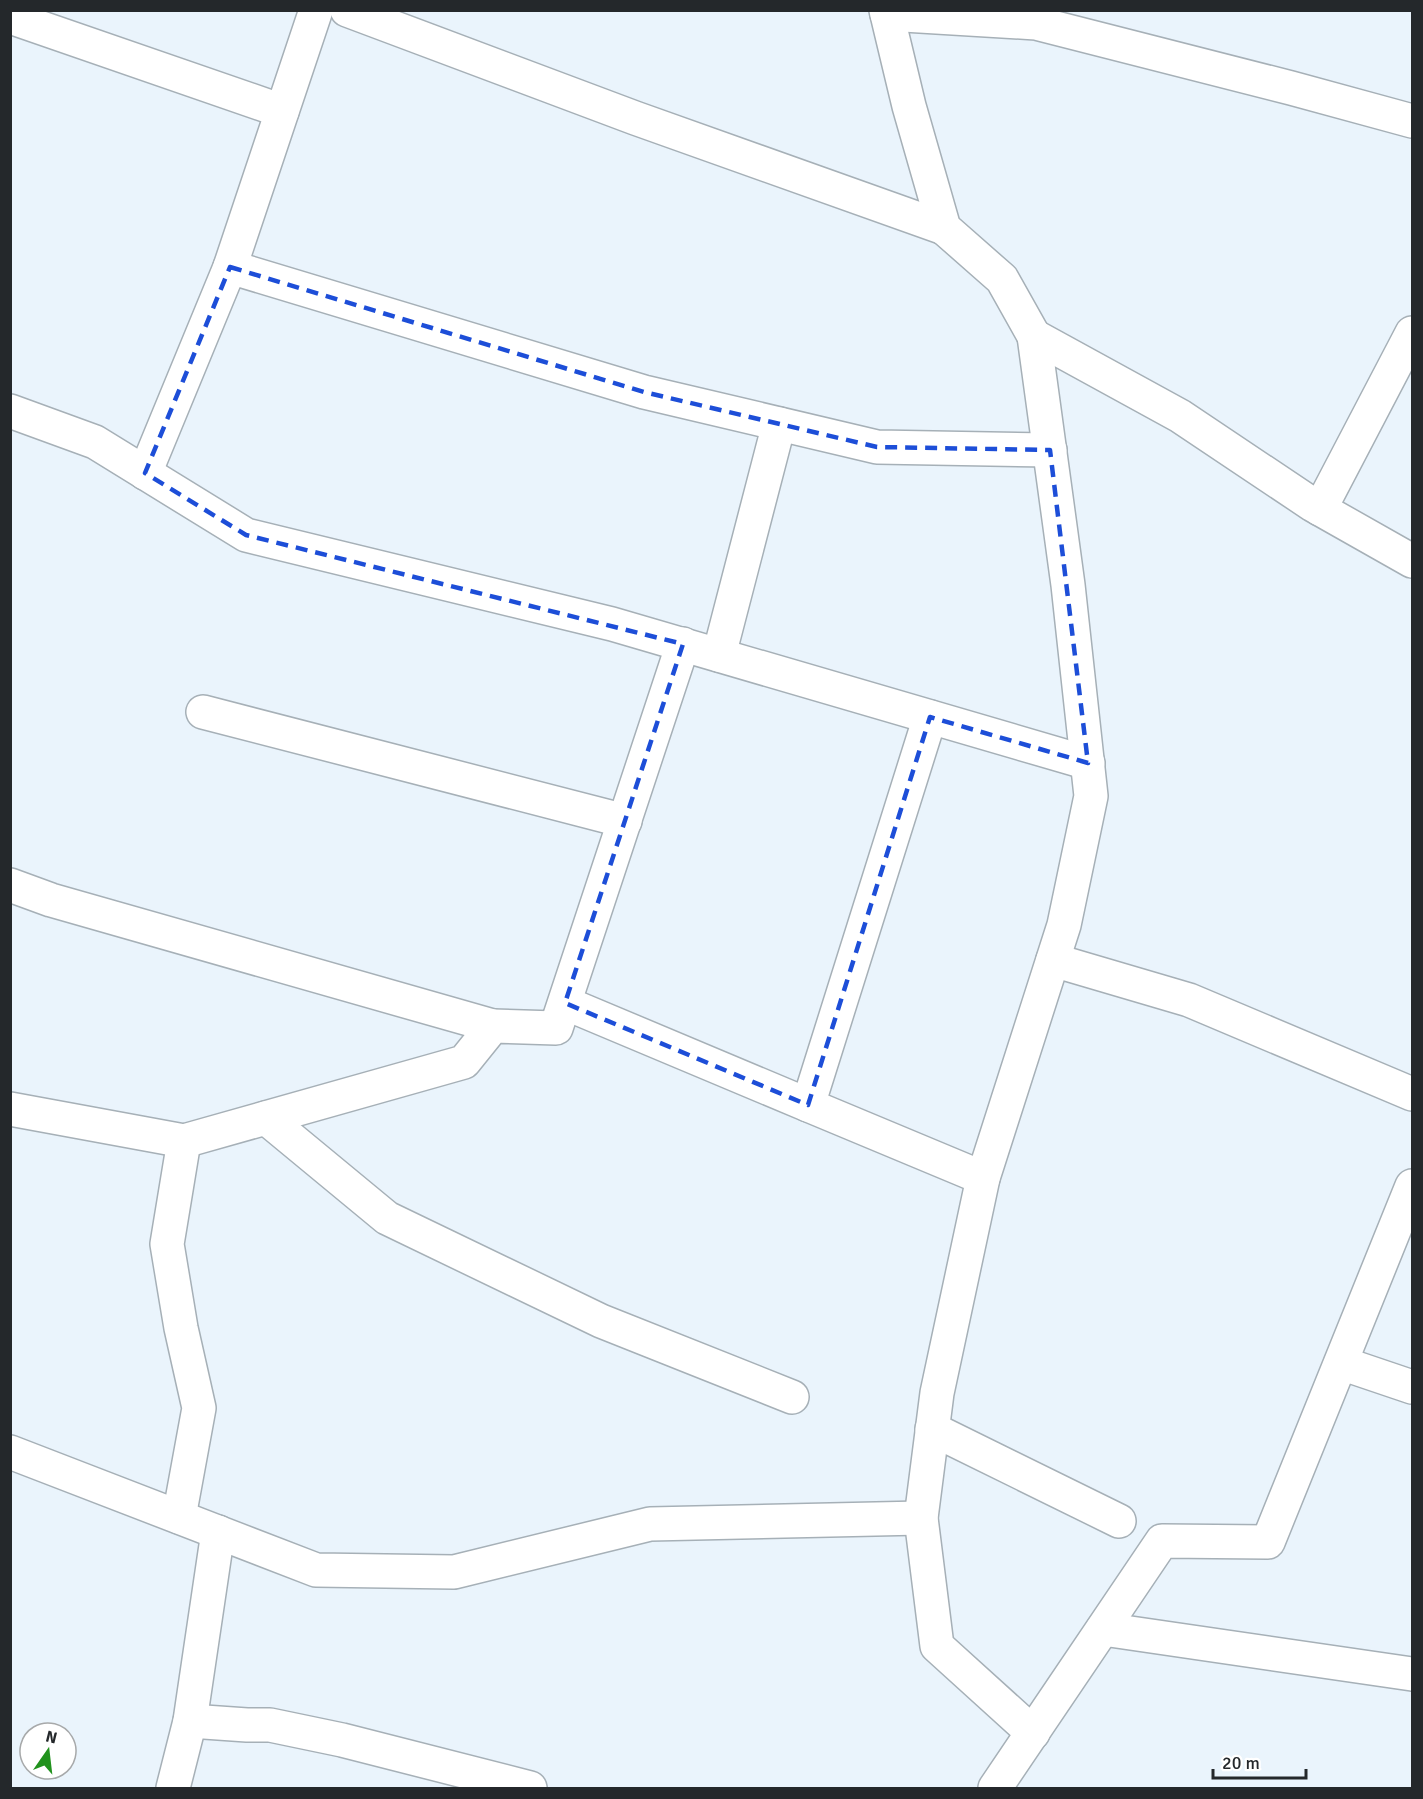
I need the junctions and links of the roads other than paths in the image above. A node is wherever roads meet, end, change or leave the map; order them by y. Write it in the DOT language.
graph roads {
  1 [pos="316,10"];
  2 [pos="347,10"];
  3 [pos="886,12"];
  4 [pos="10,17"];
  5 [pos="282,111"];
  6 [pos="1413,122"];
  7 [pos="944,228"];
  8 [pos="230,267"];
  9 [pos="1413,333"];
  10 [pos="1034,336"];
  11 [pos="10,411"];
  12 [pos="779,424"];
  13 [pos="1050,450"];
  14 [pos="145,473"];
  15 [pos="1320,509"];
  16 [pos="1413,561"];
  17 [pos="683,645"];
  18 [pos="720,655"];
  19 [pos="203,712"];
  20 [pos="930,717"];
  21 [pos="1088,763"];
  22 [pos="625,821"];
  23 [pos="10,885"];
  24 [pos="1053,960"];
  25 [pos="565,1003"];
  26 [pos="493,1026"];
  27 [pos="1413,1094"];
  28 [pos="808,1105"];
  29 [pos="10,1108"];
  30 [pos="266,1118"];
  31 [pos="184,1141"];
  32 [pos="983,1178"];
  33 [pos="1413,1186"];
  34 [pos="1341,1364"];
  35 [pos="1413,1387"];
  36 [pos="792,1397"];
  37 [pos="932,1429"];
  38 [pos="10,1452"];
  39 [pos="179,1517"];
  40 [pos="921,1518"];
  41 [pos="1119,1521"];
  42 [pos="218,1532"];
  43 [pos="1103,1629"];
  44 [pos="1413,1674"];
  45 [pos="190,1721"];
  46 [pos="1033,1733"];
  47 [pos="173,1788"];
  48 [pos="530,1788"];
  49 [pos="995,1788"];
  1 -- 5 [label="street"];
  2 -- 7 [label="street"];
  3 -- 6 [label="street"];
  3 -- 7 [label="street"];
  4 -- 5 [label="street"];
  5 -- 8 [label="street"];
  7 -- 10 [label="street"];
  8 -- 12 [label="street"];
  8 -- 14 [label="street"];
  9 -- 15 [label="street"];
  10 -- 13 [label="street"];
  10 -- 15 [label="street"];
  11 -- 14 [label="street"];
  12 -- 13 [label="street"];
  12 -- 18 [label="street"];
  13 -- 21 [label="street"];
  14 -- 17 [label="street"];
  15 -- 16 [label="street"];
  17 -- 18 [label="street"];
  17 -- 22 [label="street"];
  18 -- 20 [label="street"];
  19 -- 22 [label="street"];
  20 -- 21 [label="street"];
  20 -- 28 [label="street"];
  21 -- 24 [label="street"];
  22 -- 25 [label="street"];
  23 -- 26 [label="street"];
  24 -- 27 [label="street"];
  24 -- 32 [label="street"];
  25 -- 26 [label="street"];
  25 -- 28 [label="street"];
  26 -- 30 [label="street"];
  28 -- 32 [label="street"];
  29 -- 31 [label="street"];
  30 -- 31 [label="street"];
  30 -- 36 [label="street"];
  31 -- 39 [label="street"];
  32 -- 37 [label="street"];
  33 -- 34 [label="street"];
  34 -- 35 [label="street"];
  34 -- 43 [label="street"];
  37 -- 40 [label="street"];
  37 -- 41 [label="street"];
  38 -- 39 [label="street"];
  39 -- 42 [label="street"];
  40 -- 42 [label="street"];
  40 -- 46 [label="street"];
  42 -- 45 [label="street"];
  43 -- 44 [label="street"];
  43 -- 46 [label="street"];
  45 -- 47 [label="street"];
  45 -- 48 [label="street"];
  46 -- 49 [label="street"];
}
